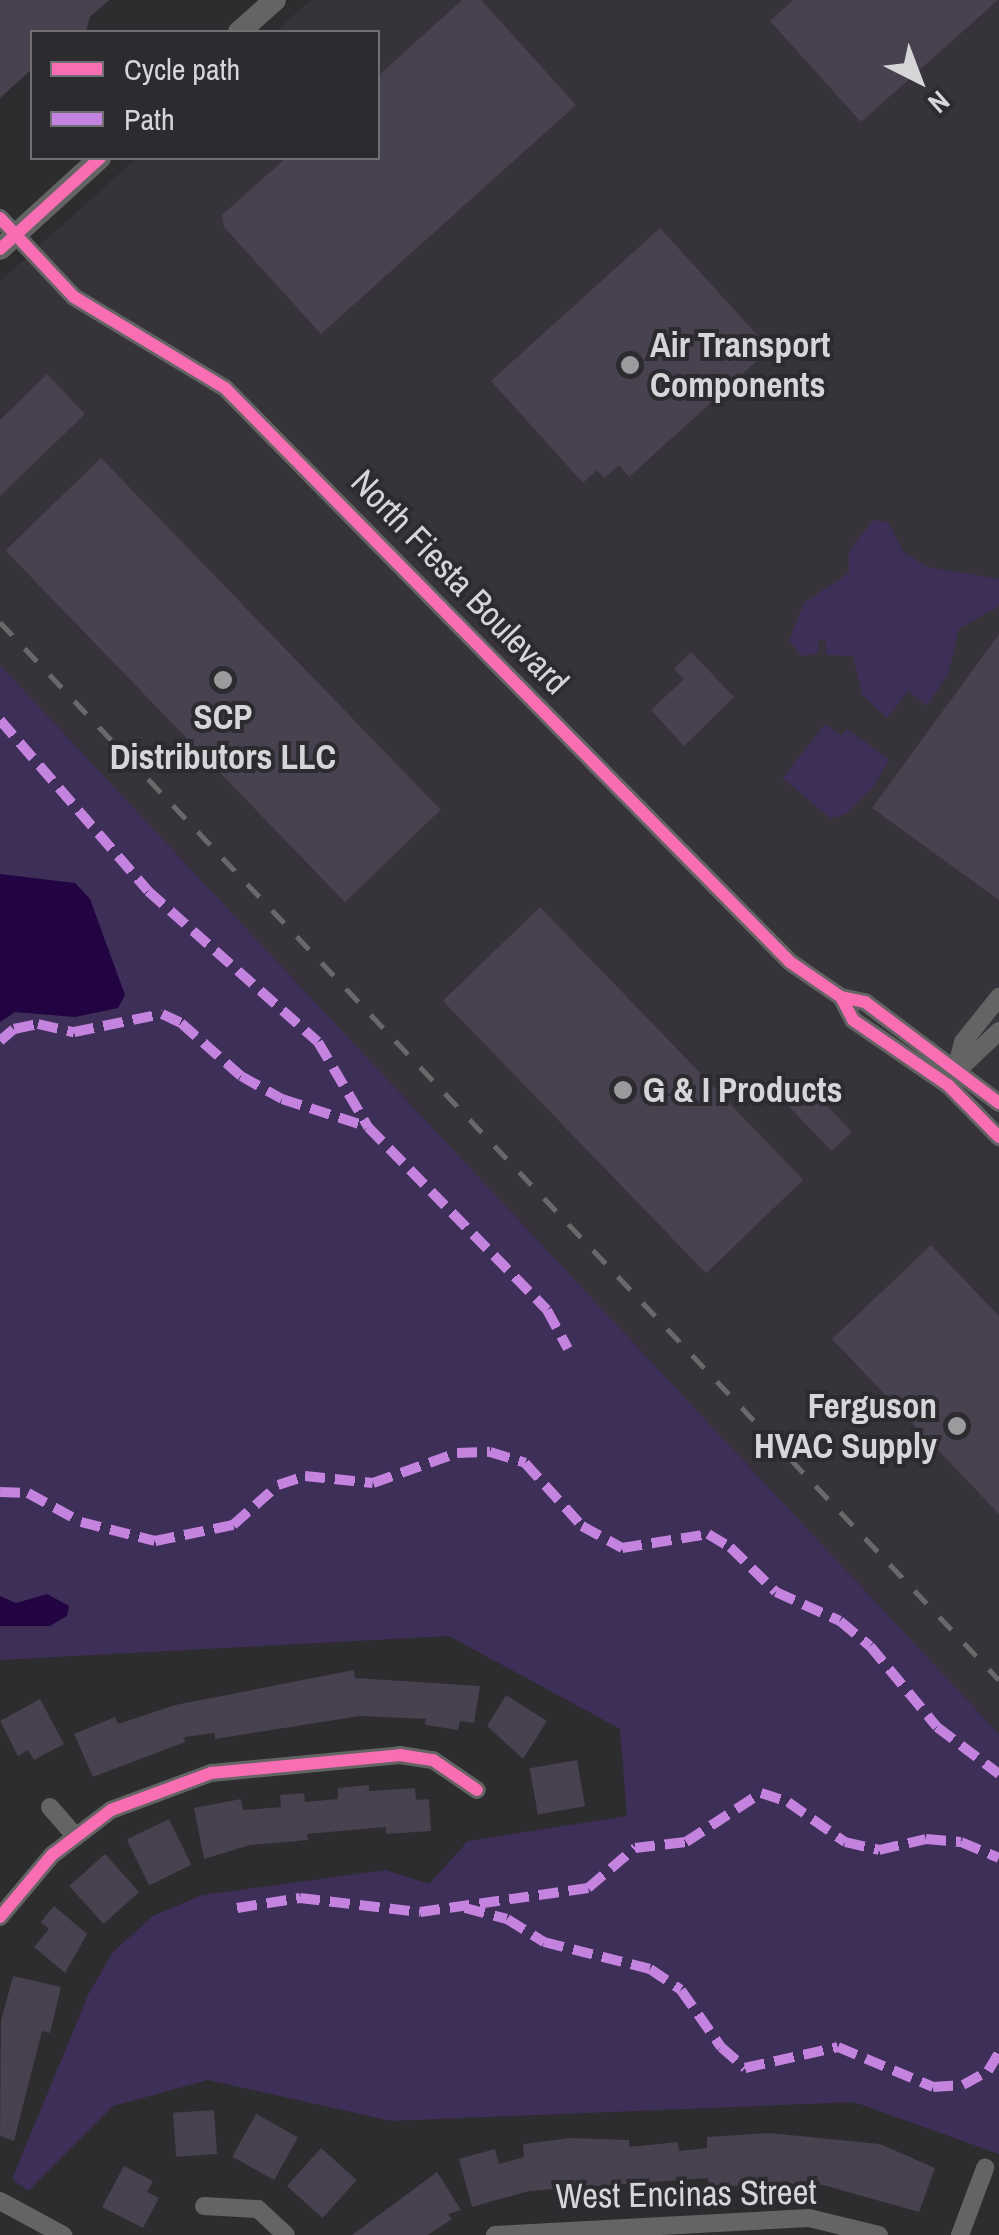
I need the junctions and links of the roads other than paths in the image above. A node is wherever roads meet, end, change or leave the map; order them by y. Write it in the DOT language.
graph roads {
  1 [pos="275,0"];
  2 [pos="242,30"];
  3 [pos="98,160"];
  4 [pos="5,234"];
  5 [pos="999,997"];
  6 [pos="999,1031"];
  7 [pos="953,1078"];
  8 [pos="999,1102"];
  9 [pos="999,1137"];
  10 [pos="476,1790"];
  11 [pos="50,1807"];
  12 [pos="76,1836"];
  13 [pos="0,1917"];
  14 [pos="985,2168"];
  15 [pos="0,2201"];
  16 [pos="204,2206"];
  17 [pos="806,2227"];
  18 [pos="63,2235"];
  19 [pos="286,2235"];
  20 [pos="494,2235"];
  21 [pos="878,2235"];
  22 [pos="960,2235"];
  1 -- 2 [label="main road"];
  3 -- 4 [label="main road"];
  4 -- 7 [label="street, North Fiesta Boulevard"];
  5 -- 7 [label="street"];
  6 -- 7 [label="street"];
  7 -- 8 [label="street, North Fiesta Boulevard"];
  7 -- 9 [label="street, North Fiesta Boulevard"];
  10 -- 12 [label="street"];
  11 -- 12 [label="street"];
  12 -- 13 [label="street"];
  14 -- 22 [label="street"];
  15 -- 18 [label="street"];
  16 -- 19 [label="street"];
  17 -- 20 [label="street, West Encinas Street"];
  17 -- 21 [label="street, West Encinas Street"];
}
